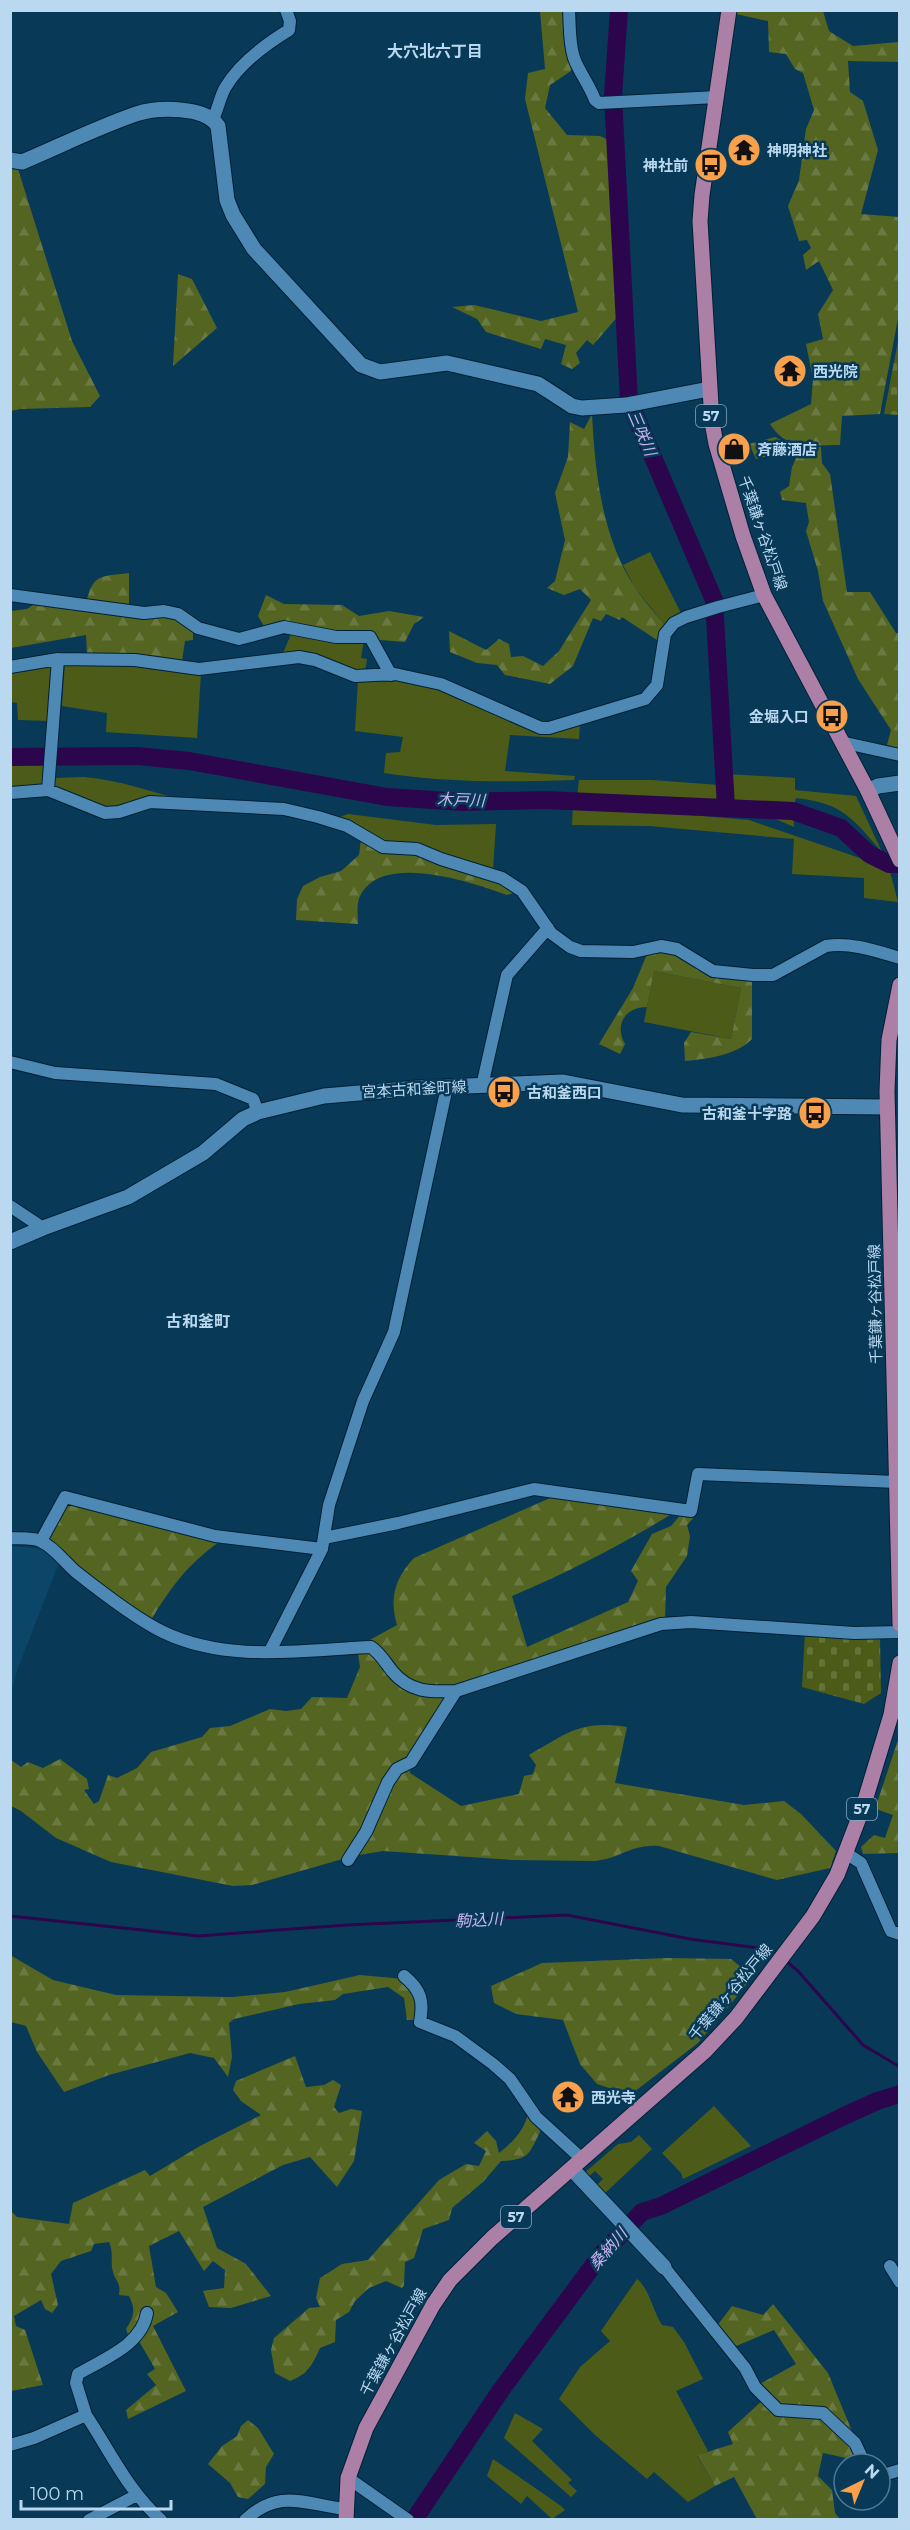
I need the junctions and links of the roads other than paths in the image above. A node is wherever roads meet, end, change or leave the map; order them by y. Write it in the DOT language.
graph roads {
  1 [pos="286,10"];
  2 [pos="569,10"];
  3 [pos="729,10"];
  4 [pos="717,97"];
  5 [pos="213,119"];
  6 [pos="10,160"];
  7 [pos="709,389"];
  8 [pos="10,595"];
  9 [pos="764,595"];
  10 [pos="58,659"];
  11 [pos="10,667"];
  12 [pos="392,675"];
  13 [pos="841,742"];
  14 [pos="900,754"];
  15 [pos="900,783"];
  16 [pos="48,790"];
  17 [pos="868,791"];
  18 [pos="10,793"];
  19 [pos="899,860"];
  20 [pos="548,928"];
  21 [pos="900,958"];
  22 [pos="900,985"];
  23 [pos="10,1062"];
  24 [pos="447,1086"];
  25 [pos="483,1086"];
  26 [pos="893,1107"];
  27 [pos="258,1112"];
  28 [pos="10,1206"];
  29 [pos="43,1228"];
  30 [pos="10,1242"];
  31 [pos="898,1452"];
  32 [pos="897,1482"];
  33 [pos="10,1538"];
  34 [pos="41,1541"];
  35 [pos="323,1543"];
  36 [pos="900,1624"];
  37 [pos="900,1632"];
  38 [pos="270,1652"];
  39 [pos="900,1663"];
  40 [pos="456,1691"];
  41 [pos="846,1853"];
  42 [pos="348,1860"];
  43 [pos="900,1935"];
  44 [pos="404,1976"];
  45 [pos="577,2164"];
  46 [pos="890,2266"];
  47 [pos="664,2267"];
  48 [pos="900,2282"];
  49 [pos="147,2313"];
  50 [pos="86,2415"];
  51 [pos="10,2445"];
  52 [pos="859,2452"];
  53 [pos="348,2478"];
  54 [pos="137,2495"];
  55 [pos="345,2514"];
  56 [pos="404,2516"];
  57 [pos="89,2520"];
  58 [pos="161,2520"];
  59 [pos="245,2520"];
  1 -- 5 [label="street"];
  2 -- 4 [label="street"];
  3 -- 4 [label="main road, 千葉鎌ヶ谷松戸線 / 57"];
  4 -- 7 [label="main road, 千葉鎌ヶ谷松戸線 / 57"];
  5 -- 6 [label="street"];
  5 -- 7 [label="street"];
  7 -- 9 [label="main road, 千葉鎌ヶ谷松戸線 / 57"];
  8 -- 12 [label="street"];
  9 -- 12 [label="street"];
  9 -- 13 [label="main road, 千葉鎌ヶ谷松戸線 / 57"];
  10 -- 11 [label="street"];
  10 -- 12 [label="street"];
  10 -- 16 [label="street"];
  13 -- 14 [label="street"];
  13 -- 17 [label="main road, 千葉鎌ヶ谷松戸線 / 57"];
  15 -- 17 [label="street"];
  16 -- 18 [label="street"];
  16 -- 20 [label="street"];
  17 -- 19 [label="main road, 千葉鎌ヶ谷松戸線 / 57"];
  20 -- 21 [label="street"];
  20 -- 25 [label="street"];
  22 -- 26 [label="main road, 千葉鎌ヶ谷松戸線"];
  23 -- 27 [label="street"];
  24 -- 25 [label="street, 宮本古和釜町線"];
  24 -- 27 [label="street, 宮本古和釜町線"];
  24 -- 35 [label="street"];
  25 -- 26 [label="street, 宮本古和釜町線"];
  26 -- 31 [label="main road, 千葉鎌ヶ谷松戸線"];
  27 -- 29 [label="street, 宮本古和釜町線"];
  28 -- 29 [label="street"];
  29 -- 30 [label="street, 宮本古和釜町線"];
  31 -- 32 [label="main road, 千葉鎌ヶ谷松戸線"];
  32 -- 35 [label="street"];
  32 -- 36 [label="main road, 千葉鎌ヶ谷松戸線"];
  33 -- 34 [label="street"];
  34 -- 35 [label="street"];
  34 -- 38 [label="street"];
  35 -- 38 [label="street"];
  37 -- 40 [label="street"];
  38 -- 40 [label="street"];
  39 -- 41 [label="main road, 千葉鎌ヶ谷松戸線 / 57"];
  40 -- 42 [label="street"];
  41 -- 43 [label="street"];
  41 -- 45 [label="main road, 千葉鎌ヶ谷松戸線 / 57"];
  44 -- 45 [label="street"];
  45 -- 47 [label="street"];
  45 -- 53 [label="main road, 千葉鎌ヶ谷松戸線 / 57"];
  46 -- 48 [label="street"];
  47 -- 52 [label="street"];
  49 -- 50 [label="street"];
  50 -- 51 [label="street"];
  50 -- 54 [label="street"];
  53 -- 55 [label="main road, 千葉鎌ヶ谷松戸線 / 57"];
  53 -- 56 [label="street"];
  54 -- 57 [label="street"];
  54 -- 58 [label="street"];
  55 -- 59 [label="street"];
}
